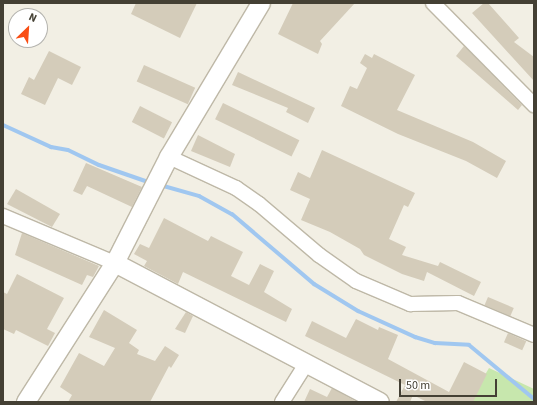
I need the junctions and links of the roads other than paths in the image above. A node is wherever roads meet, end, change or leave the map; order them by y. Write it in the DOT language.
graph roads {
  1 [pos="262,3"];
  2 [pos="433,3"];
  3 [pos="534,105"];
  4 [pos="169,157"];
  5 [pos="3,216"];
  6 [pos="115,263"];
  7 [pos="534,335"];
  8 [pos="306,364"];
  9 [pos="26,402"];
  10 [pos="282,402"];
  11 [pos="380,402"];
  1 -- 4 [label="street"];
  2 -- 3 [label="street"];
  4 -- 6 [label="street"];
  4 -- 7 [label="street"];
  5 -- 6 [label="street"];
  6 -- 8 [label="street"];
  6 -- 9 [label="street"];
  8 -- 10 [label="street"];
  8 -- 11 [label="street"];
}
